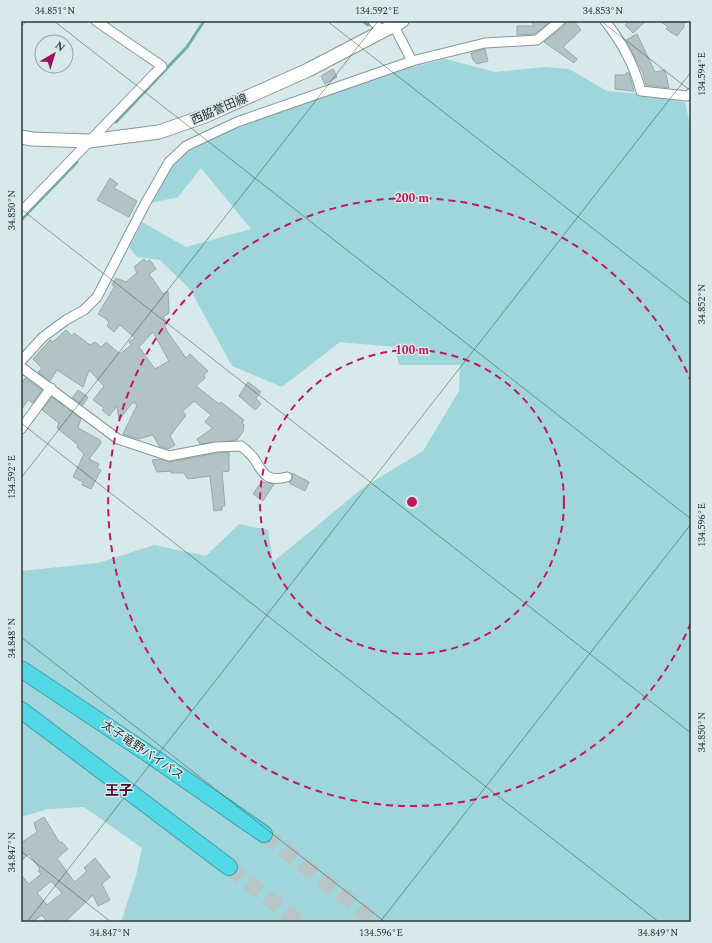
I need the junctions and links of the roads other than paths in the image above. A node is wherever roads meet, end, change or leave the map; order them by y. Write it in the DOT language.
graph roads {
  1 [pos="96,21"];
  2 [pos="373,21"];
  3 [pos="560,21"];
  4 [pos="605,21"];
  5 [pos="392,26"];
  6 [pos="412,61"];
  7 [pos="691,94"];
  8 [pos="21,137"];
  9 [pos="89,141"];
  10 [pos="21,212"];
  11 [pos="21,361"];
  12 [pos="21,368"];
  13 [pos="51,388"];
  14 [pos="21,429"];
  15 [pos="287,477"];
  16 [pos="21,669"];
  17 [pos="21,710"];
  18 [pos="264,834"];
  19 [pos="229,868"];
  1 -- 9 [label="street"];
  2 -- 5 [label="street"];
  3 -- 6 [label="street"];
  4 -- 7 [label="street"];
  5 -- 6 [label="street"];
  5 -- 9 [label="main road, 西脇誉田線"];
  6 -- 11 [label="street"];
  8 -- 9 [label="main road, 西脇誉田線"];
  9 -- 10 [label="street"];
  12 -- 13 [label="street"];
  13 -- 14 [label="street"];
  13 -- 15 [label="street"];
  16 -- 18 [label="highway, 太子竜野バイパス"];
  17 -- 19 [label="highway"];
}
